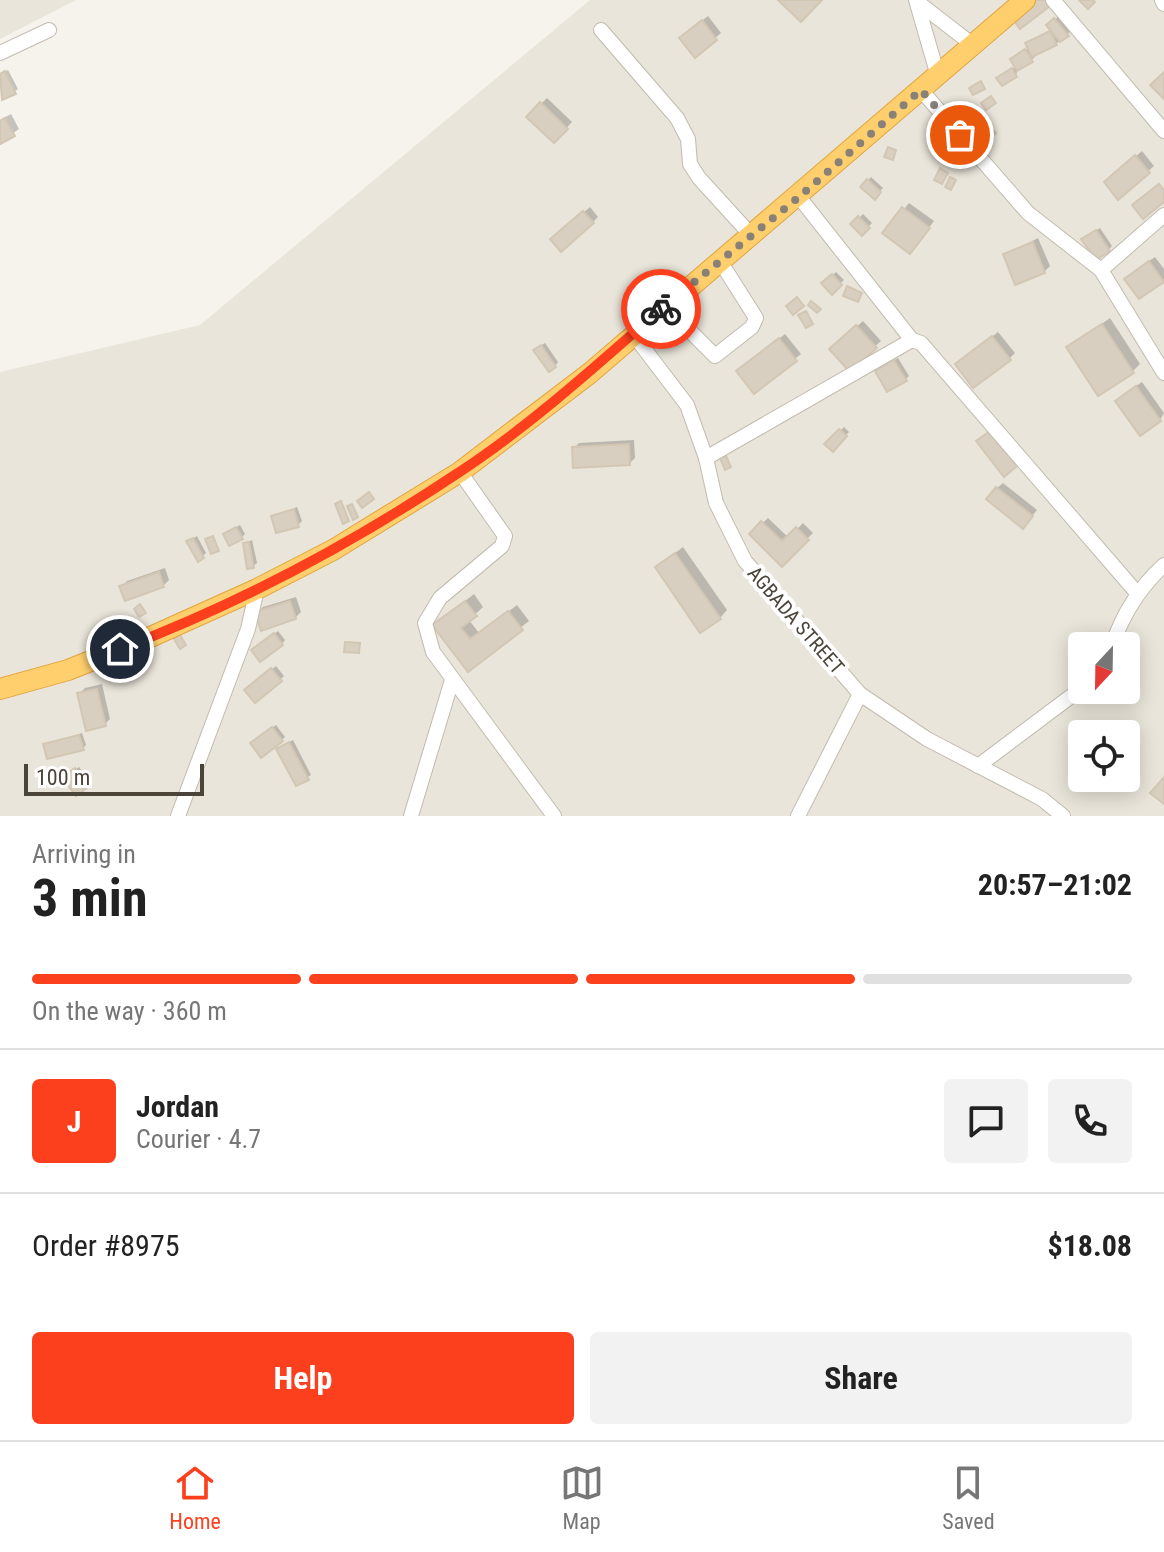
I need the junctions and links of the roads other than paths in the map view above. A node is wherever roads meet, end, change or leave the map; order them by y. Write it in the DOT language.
graph roads {
  1 [pos="1025,0"];
  2 [pos="1053,0"];
  3 [pos="918,2"];
  4 [pos="49,30"];
  5 [pos="601,30"];
  6 [pos="973,45"];
  7 [pos="0,53"];
  8 [pos="938,76"];
  9 [pos="921,90"];
  10 [pos="1164,131"];
  11 [pos="799,197"];
  12 [pos="1164,215"];
  13 [pos="751,235"];
  14 [pos="720,261"];
  15 [pos="1101,270"];
  16 [pos="665,306"];
  17 [pos="633,334"];
  18 [pos="912,340"];
  19 [pos="1164,373"];
  20 [pos="706,458"];
  21 [pos="460,472"];
  22 [pos="1164,565"];
  23 [pos="257,589"];
  24 [pos="1137,593"];
  25 [pos="1116,632"];
  26 [pos="452,680"];
  27 [pos="0,689"];
  28 [pos="860,694"];
  29 [pos="1068,698"];
  30 [pos="978,766"];
  31 [pos="178,816"];
  32 [pos="411,816"];
  33 [pos="554,816"];
  34 [pos="798,816"];
  35 [pos="1063,816"];
  1 -- 6 [label="highway"];
  2 -- 10 [label="street"];
  3 -- 6 [label="street"];
  3 -- 8 [label="street"];
  4 -- 7 [label="street"];
  5 -- 13 [label="street"];
  6 -- 8 [label="highway"];
  8 -- 9 [label="highway"];
  9 -- 11 [label="highway"];
  9 -- 15 [label="street"];
  11 -- 13 [label="highway"];
  11 -- 18 [label="street"];
  12 -- 15 [label="street"];
  13 -- 14 [label="highway"];
  14 -- 16 [label="highway"];
  14 -- 16 [label="street"];
  15 -- 19 [label="street"];
  16 -- 17 [label="highway"];
  17 -- 20 [label="street, AGBADA STREET"];
  17 -- 21 [label="highway"];
  18 -- 20 [label="street"];
  18 -- 24 [label="street"];
  20 -- 28 [label="street, AGBADA STREET"];
  21 -- 23 [label="highway"];
  21 -- 26 [label="street"];
  22 -- 24 [label="street"];
  23 -- 27 [label="highway"];
  23 -- 31 [label="street"];
  24 -- 25 [label="street"];
  26 -- 32 [label="street"];
  26 -- 33 [label="street"];
  28 -- 30 [label="street, AGBADA STREET"];
  28 -- 34 [label="street"];
  29 -- 30 [label="street"];
  30 -- 35 [label="street, AGBADA STREET"];
}
